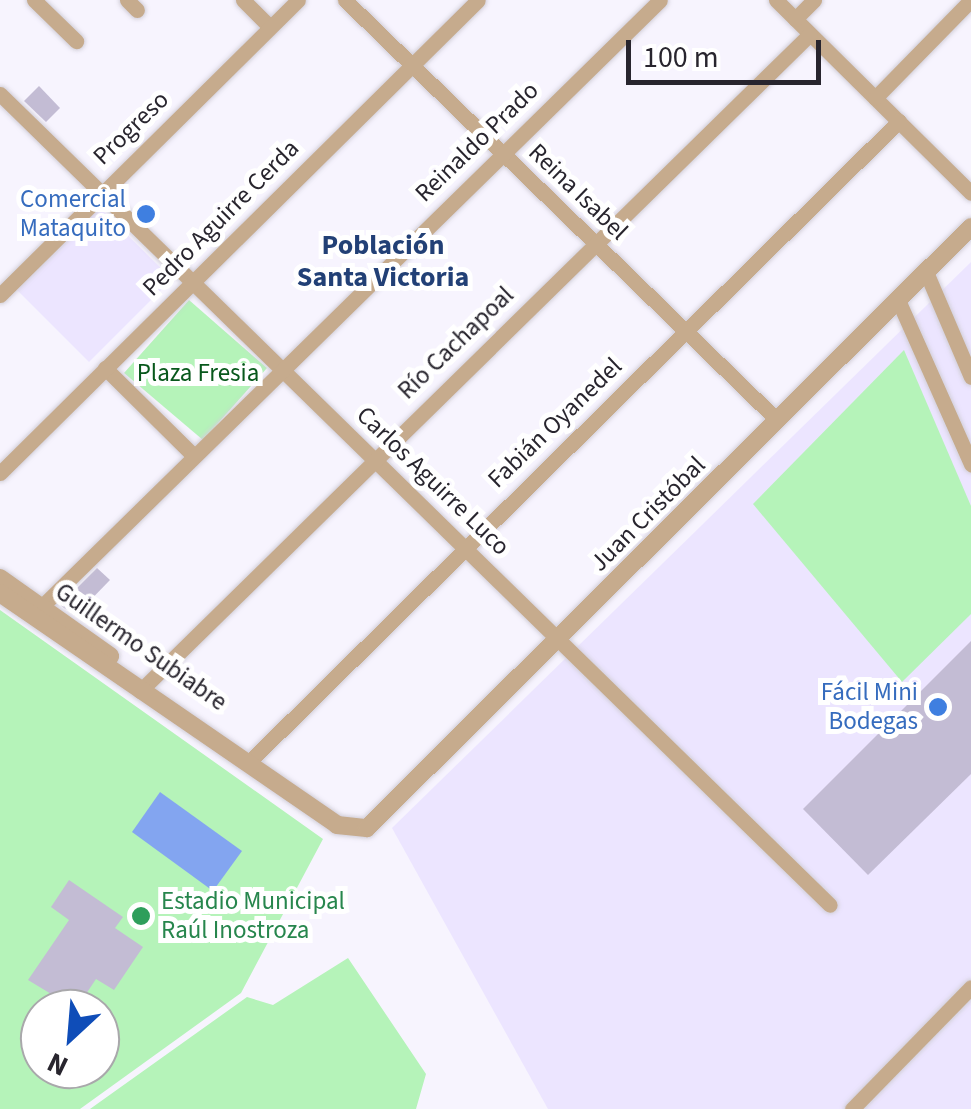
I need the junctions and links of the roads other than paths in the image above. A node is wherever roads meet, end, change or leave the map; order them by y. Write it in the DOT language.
graph roads {
  1 [pos="34,0"];
  2 [pos="243,0"];
  3 [pos="298,0"];
  4 [pos="345,0"];
  5 [pos="478,0"];
  6 [pos="660,0"];
  7 [pos="776,0"];
  8 [pos="790,0"];
  9 [pos="814,0"];
  10 [pos="971,0"];
  11 [pos="958,14"];
  12 [pos="795,19"];
  13 [pos="971,27"];
  14 [pos="270,28"];
  15 [pos="810,34"];
  16 [pos="76,41"];
  17 [pos="411,64"];
  18 [pos="0,94"];
  19 [pos="875,98"];
  20 [pos="899,122"];
  21 [pos="502,152"];
  22 [pos="101,192"];
  23 [pos="971,193"];
  24 [pos="971,228"];
  25 [pos="595,244"];
  26 [pos="926,272"];
  27 [pos="192,281"];
  28 [pos="0,294"];
  29 [pos="898,300"];
  30 [pos="686,331"];
  31 [pos="105,368"];
  32 [pos="282,369"];
  33 [pos="971,377"];
  34 [pos="777,420"];
  35 [pos="194,456"];
  36 [pos="373,457"];
  37 [pos="971,464"];
  38 [pos="0,473"];
  39 [pos="464,546"];
  40 [pos="0,578"];
  41 [pos="0,593"];
  42 [pos="37,611"];
  43 [pos="558,638"];
  44 [pos="144,687"];
  45 [pos="249,762"];
  46 [pos="358,832"];
  47 [pos="830,904"];
  48 [pos="971,987"];
  49 [pos="852,1109"];
  1 -- 16 [label="street"];
  2 -- 14 [label="street"];
  3 -- 14 [label="street, Progreso"];
  4 -- 17 [label="street, Reina Isabel"];
  5 -- 17 [label="street, Pedro Aguirre Cerda"];
  6 -- 21 [label="street, Reinaldo Prado"];
  7 -- 12 [label="street"];
  8 -- 12 [label="street"];
  9 -- 12 [label="street"];
  10 -- 11 [label="street"];
  11 -- 13 [label="street"];
  11 -- 19 [label="street"];
  12 -- 15 [label="street"];
  14 -- 22 [label="street, Progreso"];
  15 -- 19 [label="street"];
  15 -- 25 [label="street, Río Cachapoal"];
  17 -- 21 [label="street, Reina Isabel"];
  17 -- 27 [label="street, Pedro Aguirre Cerda"];
  18 -- 22 [label="street, Carlos Aguirre Luco"];
  19 -- 20 [label="street"];
  20 -- 23 [label="street"];
  20 -- 30 [label="street, Fabián Oyanedel"];
  21 -- 25 [label="street, Reina Isabel"];
  21 -- 32 [label="street, Reinaldo Prado"];
  22 -- 27 [label="street, Carlos Aguirre Luco"];
  22 -- 28 [label="street, Progreso"];
  24 -- 26 [label="street, Juan Cristóbal"];
  25 -- 30 [label="street, Reina Isabel"];
  25 -- 36 [label="street, Río Cachapoal"];
  26 -- 29 [label="street, Juan Cristóbal"];
  26 -- 33 [label="street"];
  27 -- 31 [label="street, Pedro Aguirre Cerda"];
  27 -- 32 [label="street, Carlos Aguirre Luco"];
  29 -- 34 [label="street, Juan Cristóbal"];
  29 -- 37 [label="street"];
  30 -- 34 [label="street, Reina Isabel"];
  30 -- 39 [label="street, Fabián Oyanedel"];
  31 -- 35 [label="street"];
  31 -- 38 [label="street, Pedro Aguirre Cerda"];
  32 -- 35 [label="street, Reinaldo Prado"];
  32 -- 36 [label="street, Carlos Aguirre Luco"];
  34 -- 43 [label="street, Juan Cristóbal"];
  35 -- 42 [label="street, Reinaldo Prado"];
  36 -- 39 [label="street, Carlos Aguirre Luco"];
  36 -- 44 [label="street, Río Cachapoal"];
  39 -- 43 [label="street, Carlos Aguirre Luco"];
  39 -- 45 [label="street, Fabián Oyanedel"];
  40 -- 42 [label="street, Guillermo Subiabre"];
  41 -- 42 [label="street, Guillermo Subiabre"];
  42 -- 44 [label="street, Guillermo Subiabre"];
  43 -- 46 [label="street, Juan Cristóbal"];
  43 -- 47 [label="street, Carlos Aguirre Luco"];
  44 -- 45 [label="street, Guillermo Subiabre"];
  45 -- 46 [label="street, Guillermo Subiabre"];
  48 -- 49 [label="street"];
}
